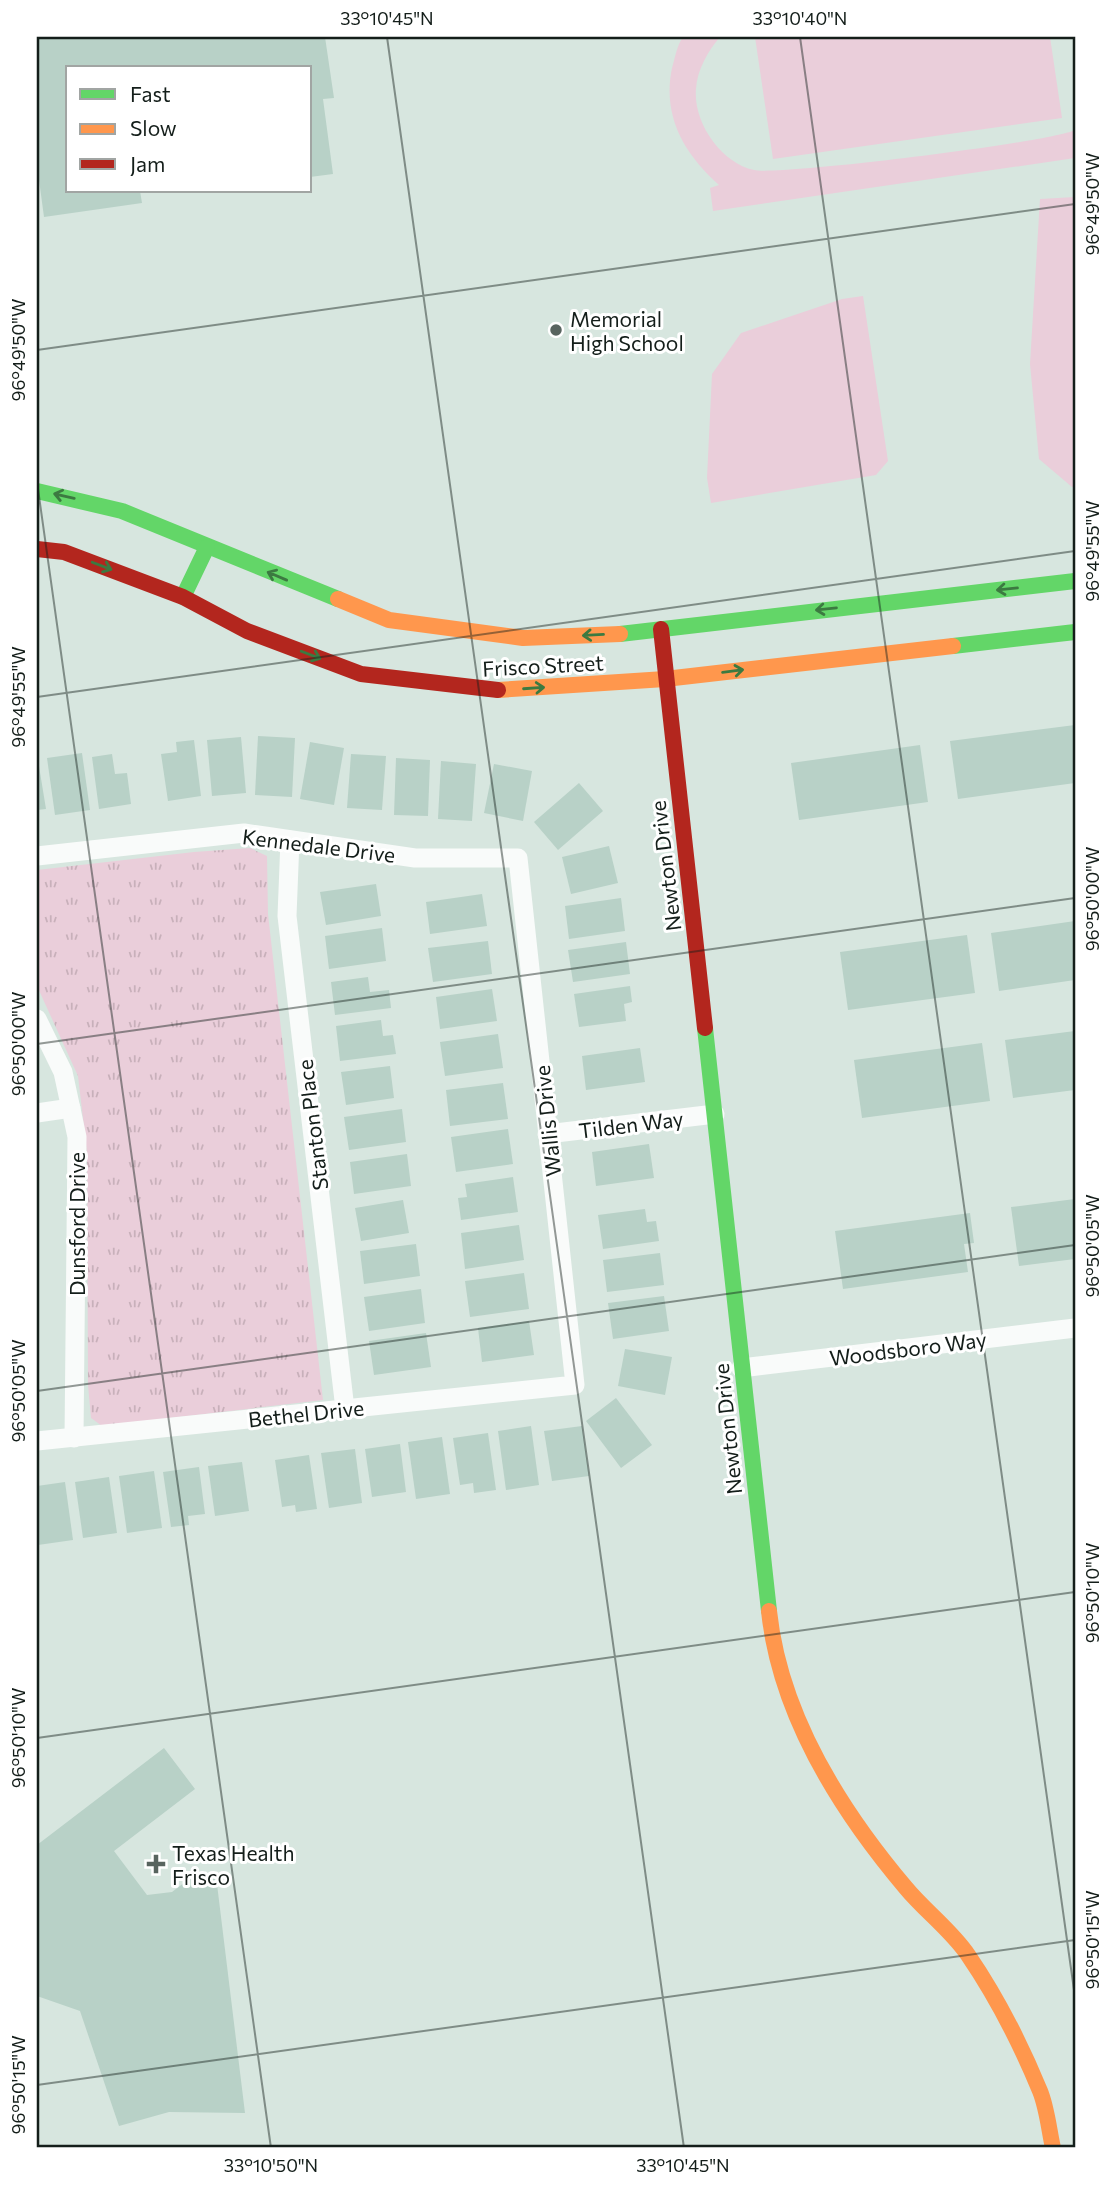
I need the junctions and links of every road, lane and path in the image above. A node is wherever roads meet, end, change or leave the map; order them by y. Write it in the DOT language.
graph roads {
  1 [pos="37,491"];
  2 [pos="207,547"];
  3 [pos="37,549"];
  4 [pos="1075,581"];
  5 [pos="183,597"];
  6 [pos="660,629"];
  7 [pos="1075,632"];
  8 [pos="665,679"];
  9 [pos="290,840"];
  10 [pos="37,856"];
  11 [pos="518,858"];
  12 [pos="37,1019"];
  13 [pos="71,1108"];
  14 [pos="37,1113"];
  15 [pos="715,1114"];
  16 [pos="547,1134"];
  17 [pos="1075,1328"];
  18 [pos="741,1367"];
  19 [pos="575,1385"];
  20 [pos="345,1409"];
  21 [pos="74,1438"];
  22 [pos="37,1441"];
  23 [pos="1053,2148"];
  2 -- 1 [label="street, Frisco Street, one-way"];
  2 -- 5 [label="street"];
  6 -- 2 [label="street, Frisco Street, one-way"];
  3 -- 5 [label="street, Frisco Street, one-way"];
  4 -- 6 [label="street, Frisco Street, one-way"];
  5 -- 8 [label="street, Frisco Street, one-way"];
  6 -- 8 [label="street, Newton Drive"];
  8 -- 7 [label="street, Frisco Street, one-way"];
  8 -- 15 [label="street, Newton Drive"];
  9 -- 10 [label="street, Kennedale Drive"];
  9 -- 11 [label="street, Kennedale Drive"];
  9 -- 20 [label="street, Stanton Place"];
  11 -- 16 [label="street, Wallis Drive"];
  12 -- 13 [label="street, Dunsford Drive"];
  13 -- 14 [label="street"];
  13 -- 21 [label="street, Dunsford Drive"];
  15 -- 16 [label="street, Tilden Way"];
  15 -- 18 [label="street, Newton Drive"];
  16 -- 19 [label="street, Wallis Drive"];
  17 -- 18 [label="street, Woodsboro Way"];
  18 -- 23 [label="street, Newton Drive"];
  19 -- 20 [label="street, Bethel Drive"];
  20 -- 21 [label="street, Bethel Drive"];
  21 -- 22 [label="street, Bethel Drive"];
}
